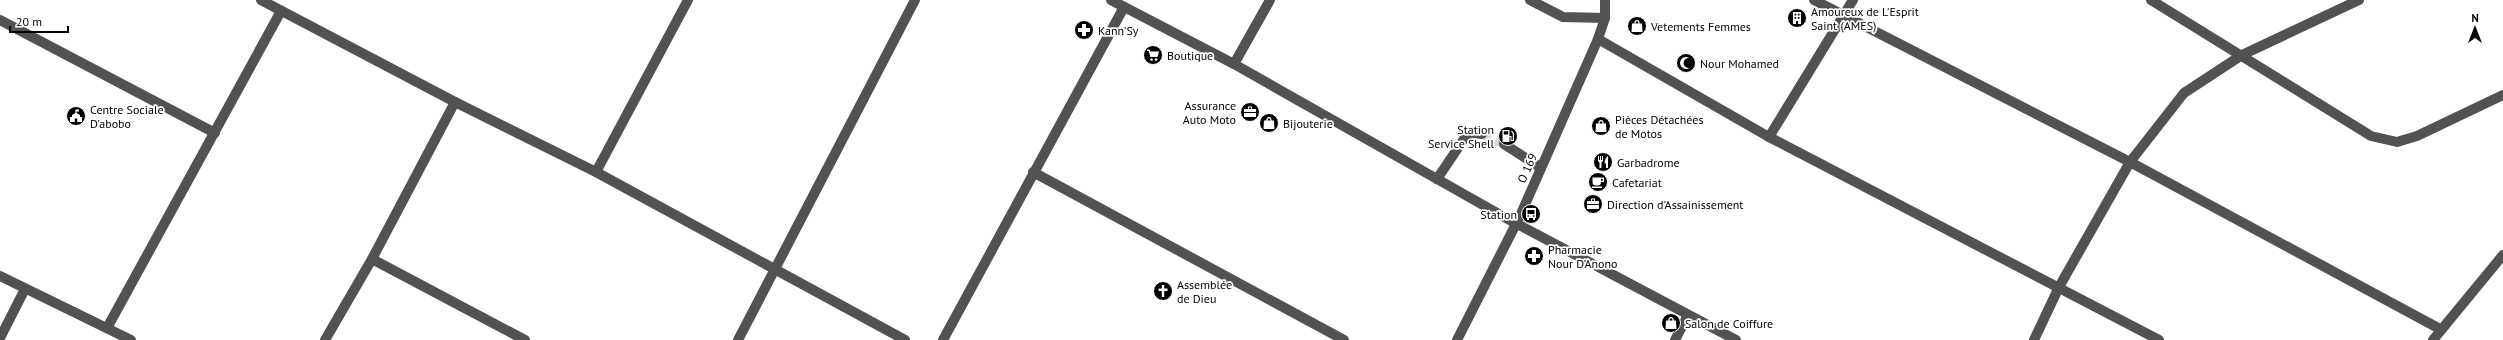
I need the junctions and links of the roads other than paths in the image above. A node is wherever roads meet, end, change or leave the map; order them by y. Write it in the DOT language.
graph roads {
  1 [pos="261,0"];
  2 [pos="688,0"];
  3 [pos="915,0"];
  4 [pos="1111,0"];
  5 [pos="1270,0"];
  6 [pos="1530,0"];
  7 [pos="1605,0"];
  8 [pos="1814,0"];
  9 [pos="1853,0"];
  10 [pos="2151,0"];
  11 [pos="2359,0"];
  12 [pos="1124,7"];
  13 [pos="281,11"];
  14 [pos="1845,16"];
  15 [pos="1604,18"];
  16 [pos="0,20"];
  17 [pos="1598,39"];
  18 [pos="2242,55"];
  19 [pos="1234,64"];
  20 [pos="2503,95"];
  21 [pos="455,102"];
  22 [pos="215,133"];
  23 [pos="1482,134"];
  24 [pos="1769,137"];
  25 [pos="1504,144"];
  26 [pos="2130,162"];
  27 [pos="1541,168"];
  28 [pos="596,172"];
  29 [pos="1033,172"];
  30 [pos="1437,179"];
  31 [pos="1516,224"];
  32 [pos="2503,255"];
  33 [pos="372,259"];
  34 [pos="775,269"];
  35 [pos="0,276"];
  36 [pos="2059,287"];
  37 [pos="25,289"];
  38 [pos="1688,315"];
  39 [pos="107,328"];
  40 [pos="2440,329"];
  41 [pos="0,338"];
  42 [pos="131,340"];
  43 [pos="325,340"];
  44 [pos="525,340"];
  45 [pos="738,340"];
  46 [pos="906,340"];
  47 [pos="943,340"];
  48 [pos="1344,340"];
  49 [pos="1457,340"];
  50 [pos="1675,340"];
  51 [pos="1736,340"];
  52 [pos="2034,340"];
  53 [pos="2159,340"];
  54 [pos="2433,340"];
  1 -- 13 [label="street"];
  2 -- 28 [label="street"];
  3 -- 34 [label="street"];
  4 -- 12 [label="street"];
  5 -- 19 [label="street"];
  6 -- 15 [label="street"];
  7 -- 15 [label="street, O 169"];
  8 -- 14 [label="street"];
  9 -- 14 [label="street"];
  10 -- 18 [label="street"];
  11 -- 18 [label="street"];
  12 -- 19 [label="street"];
  12 -- 29 [label="street"];
  13 -- 21 [label="street"];
  13 -- 22 [label="street"];
  14 -- 24 [label="street"];
  14 -- 26 [label="street"];
  15 -- 17 [label="street, O 169"];
  16 -- 22 [label="street"];
  17 -- 24 [label="street"];
  17 -- 27 [label="street, O 169"];
  18 -- 20 [label="street"];
  18 -- 26 [label="street"];
  19 -- 30 [label="street"];
  21 -- 28 [label="street"];
  21 -- 33 [label="street"];
  22 -- 39 [label="street"];
  23 -- 30 [label="street"];
  24 -- 36 [label="street"];
  25 -- 27 [label="street"];
  26 -- 36 [label="street"];
  26 -- 40 [label="street"];
  27 -- 31 [label="street, O 169"];
  28 -- 34 [label="street"];
  29 -- 47 [label="street"];
  29 -- 48 [label="street"];
  30 -- 31 [label="street"];
  31 -- 38 [label="street"];
  31 -- 49 [label="street, O 169"];
  32 -- 40 [label="street"];
  33 -- 43 [label="street"];
  33 -- 44 [label="street"];
  34 -- 45 [label="street"];
  34 -- 46 [label="street"];
  35 -- 37 [label="street"];
  36 -- 52 [label="street"];
  36 -- 53 [label="street"];
  37 -- 39 [label="street"];
  37 -- 41 [label="street"];
  38 -- 50 [label="street"];
  38 -- 51 [label="street"];
  39 -- 42 [label="street"];
  40 -- 54 [label="street"];
}
